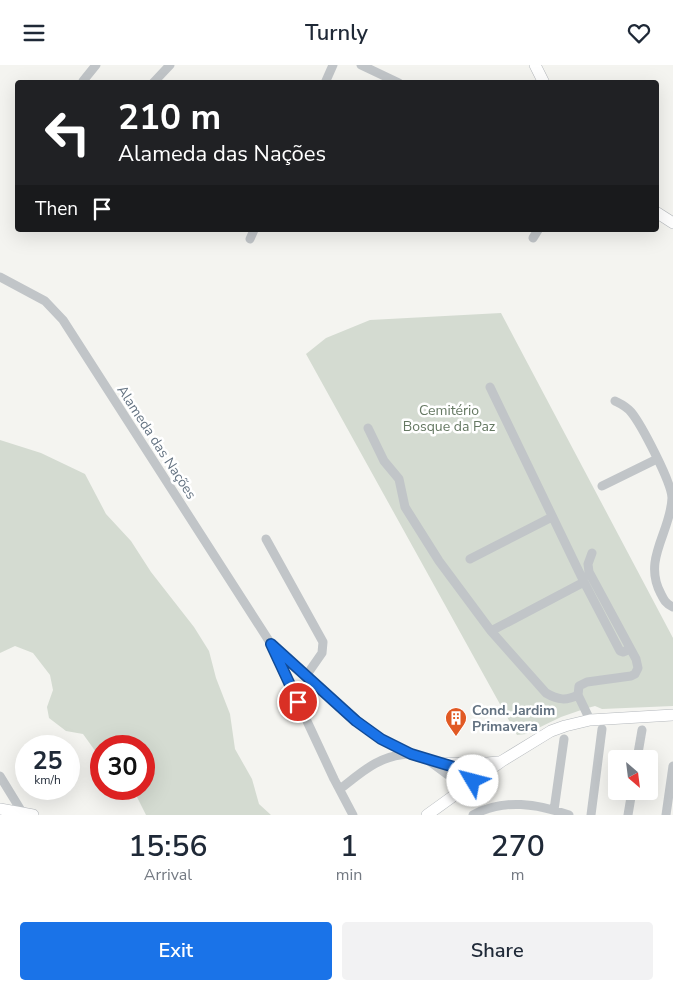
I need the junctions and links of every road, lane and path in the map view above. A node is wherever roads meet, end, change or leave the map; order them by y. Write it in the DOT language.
graph roads {
  1 [pos="96,65"];
  2 [pos="170,65"];
  3 [pos="333,65"];
  4 [pos="361,65"];
  5 [pos="535,65"];
  6 [pos="84,80"];
  7 [pos="156,80"];
  8 [pos="326,80"];
  9 [pos="393,80"];
  10 [pos="542,80"];
  11 [pos="659,214"];
  12 [pos="673,223"];
  13 [pos="253,232"];
  14 [pos="250,239"];
  15 [pos="0,277"];
  16 [pos="490,387"];
  17 [pos="615,401"];
  18 [pos="368,428"];
  19 [pos="657,459"];
  20 [pos="602,486"];
  21 [pos="552,517"];
  22 [pos="266,539"];
  23 [pos="592,553"];
  24 [pos="470,559"];
  25 [pos="584,582"];
  26 [pos="673,607"];
  27 [pos="491,631"];
  28 [pos="271,644"];
  29 [pos="630,649"];
  30 [pos="306,676"];
  31 [pos="578,695"];
  32 [pos="673,715"];
  33 [pos="590,720"];
  34 [pos="602,729"];
  35 [pos="642,730"];
  36 [pos="564,739"];
  37 [pos="639,750"];
  38 [pos="411,754"];
  39 [pos="427,759"];
  40 [pos="502,761"];
  41 [pos="445,763"];
  42 [pos="673,765"];
  43 [pos="0,776"];
  44 [pos="469,784"];
  45 [pos="340,789"];
  46 [pos="630,800"];
  47 [pos="0,809"];
  48 [pos="554,810"];
  49 [pos="27,813"];
  50 [pos="353,815"];
  51 [pos="427,815"];
  52 [pos="473,815"];
  53 [pos="569,815"];
  54 [pos="591,815"];
  55 [pos="628,815"];
  56 [pos="666,815"];
  1 -- 6 [label="street"];
  2 -- 7 [label="street"];
  3 -- 8 [label="street"];
  4 -- 9 [label="street"];
  5 -- 10 [label="main road"];
  11 -- 12 [label="main road"];
  13 -- 14 [label="street"];
  15 -- 28 [label="street, Alameda das Nações"];
  16 -- 21 [label="street"];
  17 -- 19 [label="street"];
  18 -- 27 [label="street"];
  19 -- 20 [label="street"];
  19 -- 26 [label="street"];
  21 -- 24 [label="street"];
  21 -- 25 [label="street"];
  22 -- 30 [label="street"];
  23 -- 29 [label="street"];
  25 -- 27 [label="street"];
  25 -- 29 [label="street"];
  27 -- 31 [label="street"];
  28 -- 30 [label="street, Alameda das Nações"];
  28 -- 45 [label="street, Alameda das Nações"];
  29 -- 31 [label="street"];
  30 -- 38 [label="street, Alameda das Nações"];
  31 -- 33 [label="street"];
  32 -- 33 [label="main road"];
  33 -- 40 [label="main road"];
  34 -- 54 [label="street"];
  35 -- 37 [label="street"];
  36 -- 48 [label="street"];
  38 -- 39 [label="street, Alameda das Nações"];
  38 -- 45 [label="street, Alameda das Nações"];
  39 -- 41 [label="street, Alameda das Nações"];
  39 -- 44 [label="street, Alameda das Nações"];
  40 -- 41 [label="main road"];
  40 -- 44 [label="main road"];
  41 -- 44 [label="street, Alameda das Nações"];
  42 -- 56 [label="street"];
  43 -- 49 [label="street"];
  44 -- 51 [label="main road"];
  45 -- 50 [label="street, Alameda das Nações"];
  46 -- 55 [label="street"];
  47 -- 49 [label="main road"];
  48 -- 52 [label="street"];
  48 -- 53 [label="street"];
}
